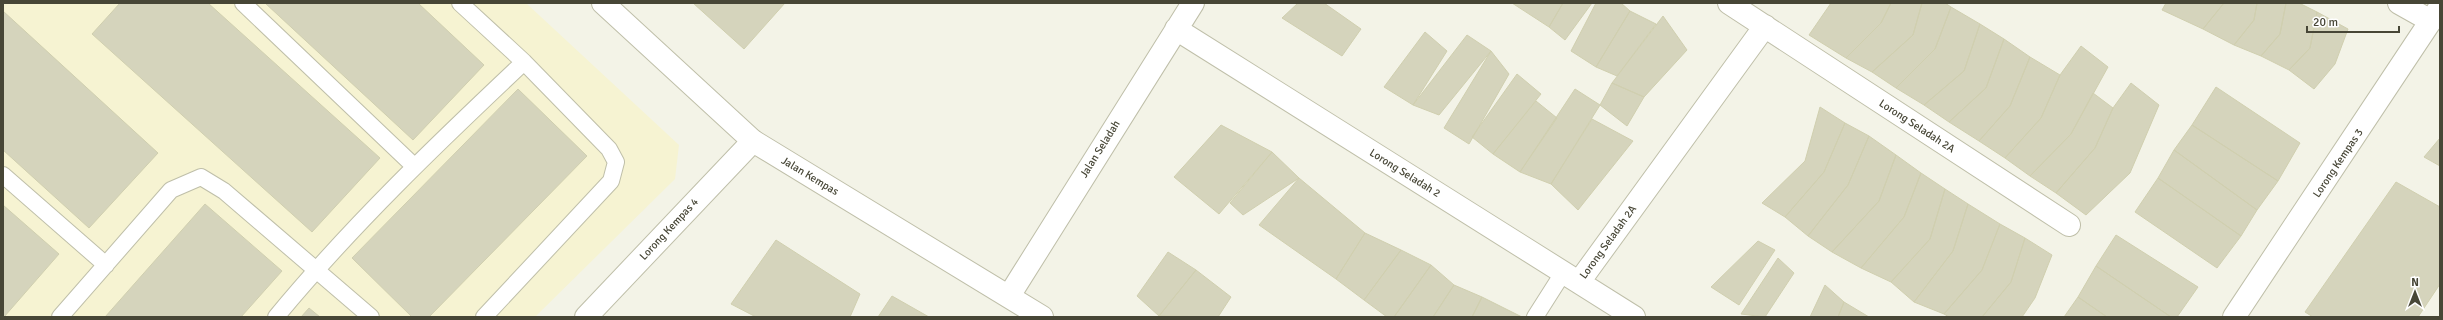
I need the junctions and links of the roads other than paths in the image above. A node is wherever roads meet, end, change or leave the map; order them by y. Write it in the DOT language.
graph roads {
  1 [pos="243,3"];
  2 [pos="460,3"];
  3 [pos="603,3"];
  4 [pos="1192,3"];
  5 [pos="1730,3"];
  6 [pos="2398,3"];
  7 [pos="2436,14"];
  8 [pos="1765,26"];
  9 [pos="1176,29"];
  10 [pos="524,62"];
  11 [pos="753,141"];
  12 [pos="414,166"];
  13 [pos="3,175"];
  14 [pos="2069,225"];
  15 [pos="106,265"];
  16 [pos="315,269"];
  17 [pos="1571,278"];
  18 [pos="1009,296"];
  19 [pos="60,317"];
  20 [pos="276,317"];
  21 [pos="370,317"];
  22 [pos="484,317"];
  23 [pos="586,317"];
  24 [pos="1042,317"];
  25 [pos="1535,317"];
  26 [pos="1634,317"];
  27 [pos="2234,317"];
  1 -- 12 [label="lane"];
  2 -- 10 [label="lane"];
  3 -- 11 [label="street, Jalan Kempas"];
  4 -- 9 [label="street, Jalan Seladah"];
  5 -- 8 [label="street, Lorong Seladah 2A"];
  6 -- 7 [label="street"];
  7 -- 27 [label="street, Lorong Kempas 3"];
  8 -- 14 [label="street, Lorong Seladah 2A"];
  8 -- 17 [label="street, Lorong Seladah 2A"];
  9 -- 17 [label="street, Lorong Seladah 2"];
  9 -- 18 [label="street, Jalan Seladah"];
  10 -- 12 [label="lane"];
  10 -- 22 [label="lane"];
  11 -- 18 [label="street, Jalan Kempas"];
  11 -- 23 [label="street, Lorong Kempas 4"];
  12 -- 16 [label="lane"];
  13 -- 15 [label="lane"];
  15 -- 16 [label="lane"];
  15 -- 19 [label="lane"];
  16 -- 20 [label="lane"];
  16 -- 21 [label="lane"];
  17 -- 25 [label="lane"];
  17 -- 26 [label="street, Lorong Seladah 2"];
  18 -- 24 [label="street, Jalan Kempas"];
}
